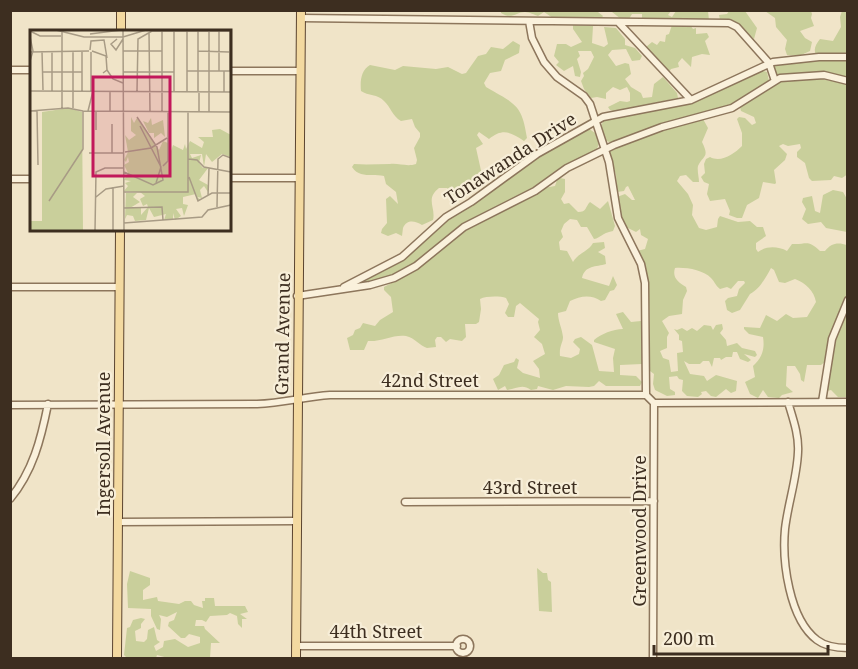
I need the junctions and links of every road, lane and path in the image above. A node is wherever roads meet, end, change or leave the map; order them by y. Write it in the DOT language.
graph roads {
  1 [pos="121,10"];
  2 [pos="301,14"];
  3 [pos="529,21"];
  4 [pos="618,22"];
  5 [pos="121,30"];
  6 [pos="848,57"];
  7 [pos="769,63"];
  8 [pos="10,70"];
  9 [pos="30,70"];
  10 [pos="231,70"];
  11 [pos="300,70"];
  12 [pos="775,81"];
  13 [pos="848,81"];
  14 [pos="691,100"];
  15 [pos="596,121"];
  16 [pos="604,150"];
  17 [pos="231,178"];
  18 [pos="299,178"];
  19 [pos="10,179"];
  20 [pos="30,179"];
  21 [pos="120,231"];
  22 [pos="10,287"];
  23 [pos="119,287"];
  24 [pos="343,288"];
  25 [pos="297,296"];
  26 [pos="848,300"];
  27 [pos="646,395"];
  28 [pos="296,401"];
  29 [pos="788,402"];
  30 [pos="822,402"];
  31 [pos="848,402"];
  32 [pos="654,403"];
  33 [pos="48,404"];
  34 [pos="10,405"];
  35 [pos="118,405"];
  36 [pos="10,499"];
  37 [pos="654,501"];
  38 [pos="405,502"];
  39 [pos="296,521"];
  40 [pos="118,522"];
  41 [pos="296,646"];
  42 [pos="457,646"];
  43 [pos="848,648"];
  44 [pos="117,658"];
  45 [pos="296,658"];
  46 [pos="654,658"];
  1 -- 5 [label="main road"];
  2 -- 3 [label="street"];
  2 -- 11 [label="main road, Grand Avenue"];
  3 -- 4 [label="street"];
  3 -- 15 [label="street"];
  4 -- 7 [label="street"];
  4 -- 14 [label="street"];
  6 -- 7 [label="street, Tonawanda Drive"];
  7 -- 12 [label="street"];
  7 -- 14 [label="street, Tonawanda Drive"];
  8 -- 9 [label="street"];
  10 -- 11 [label="street"];
  11 -- 18 [label="main road, Grand Avenue"];
  12 -- 13 [label="street, Tonawanda Drive"];
  12 -- 16 [label="street, Tonawanda Drive"];
  14 -- 15 [label="street, Tonawanda Drive"];
  15 -- 16 [label="street"];
  15 -- 24 [label="street, Tonawanda Drive"];
  16 -- 24 [label="street, Tonawanda Drive"];
  16 -- 27 [label="street"];
  17 -- 18 [label="street"];
  18 -- 25 [label="main road, Grand Avenue"];
  19 -- 20 [label="street"];
  21 -- 23 [label="main road, Ingersoll Avenue"];
  22 -- 23 [label="street"];
  23 -- 35 [label="main road, Ingersoll Avenue"];
  24 -- 25 [label="street, Tonawanda Drive"];
  25 -- 28 [label="main road, Grand Avenue"];
  26 -- 30 [label="street"];
  27 -- 28 [label="street, 42nd Street"];
  27 -- 32 [label="street"];
  28 -- 35 [label="street, 42nd Street"];
  28 -- 39 [label="main road, Grand Avenue"];
  29 -- 30 [label="street"];
  29 -- 32 [label="street"];
  29 -- 43 [label="street"];
  30 -- 31 [label="street"];
  32 -- 37 [label="street, Greenwood Drive"];
  33 -- 34 [label="street, 42nd Street"];
  33 -- 35 [label="street, 42nd Street"];
  33 -- 36 [label="street"];
  35 -- 40 [label="main road, Ingersoll Avenue"];
  37 -- 38 [label="street, 43rd Street"];
  37 -- 46 [label="street, Greenwood Drive"];
  39 -- 40 [label="street"];
  39 -- 41 [label="main road, Grand Avenue"];
  40 -- 44 [label="main road, Ingersoll Avenue"];
  41 -- 42 [label="street, 44th Street"];
  41 -- 45 [label="main road, Grand Avenue"];
}
